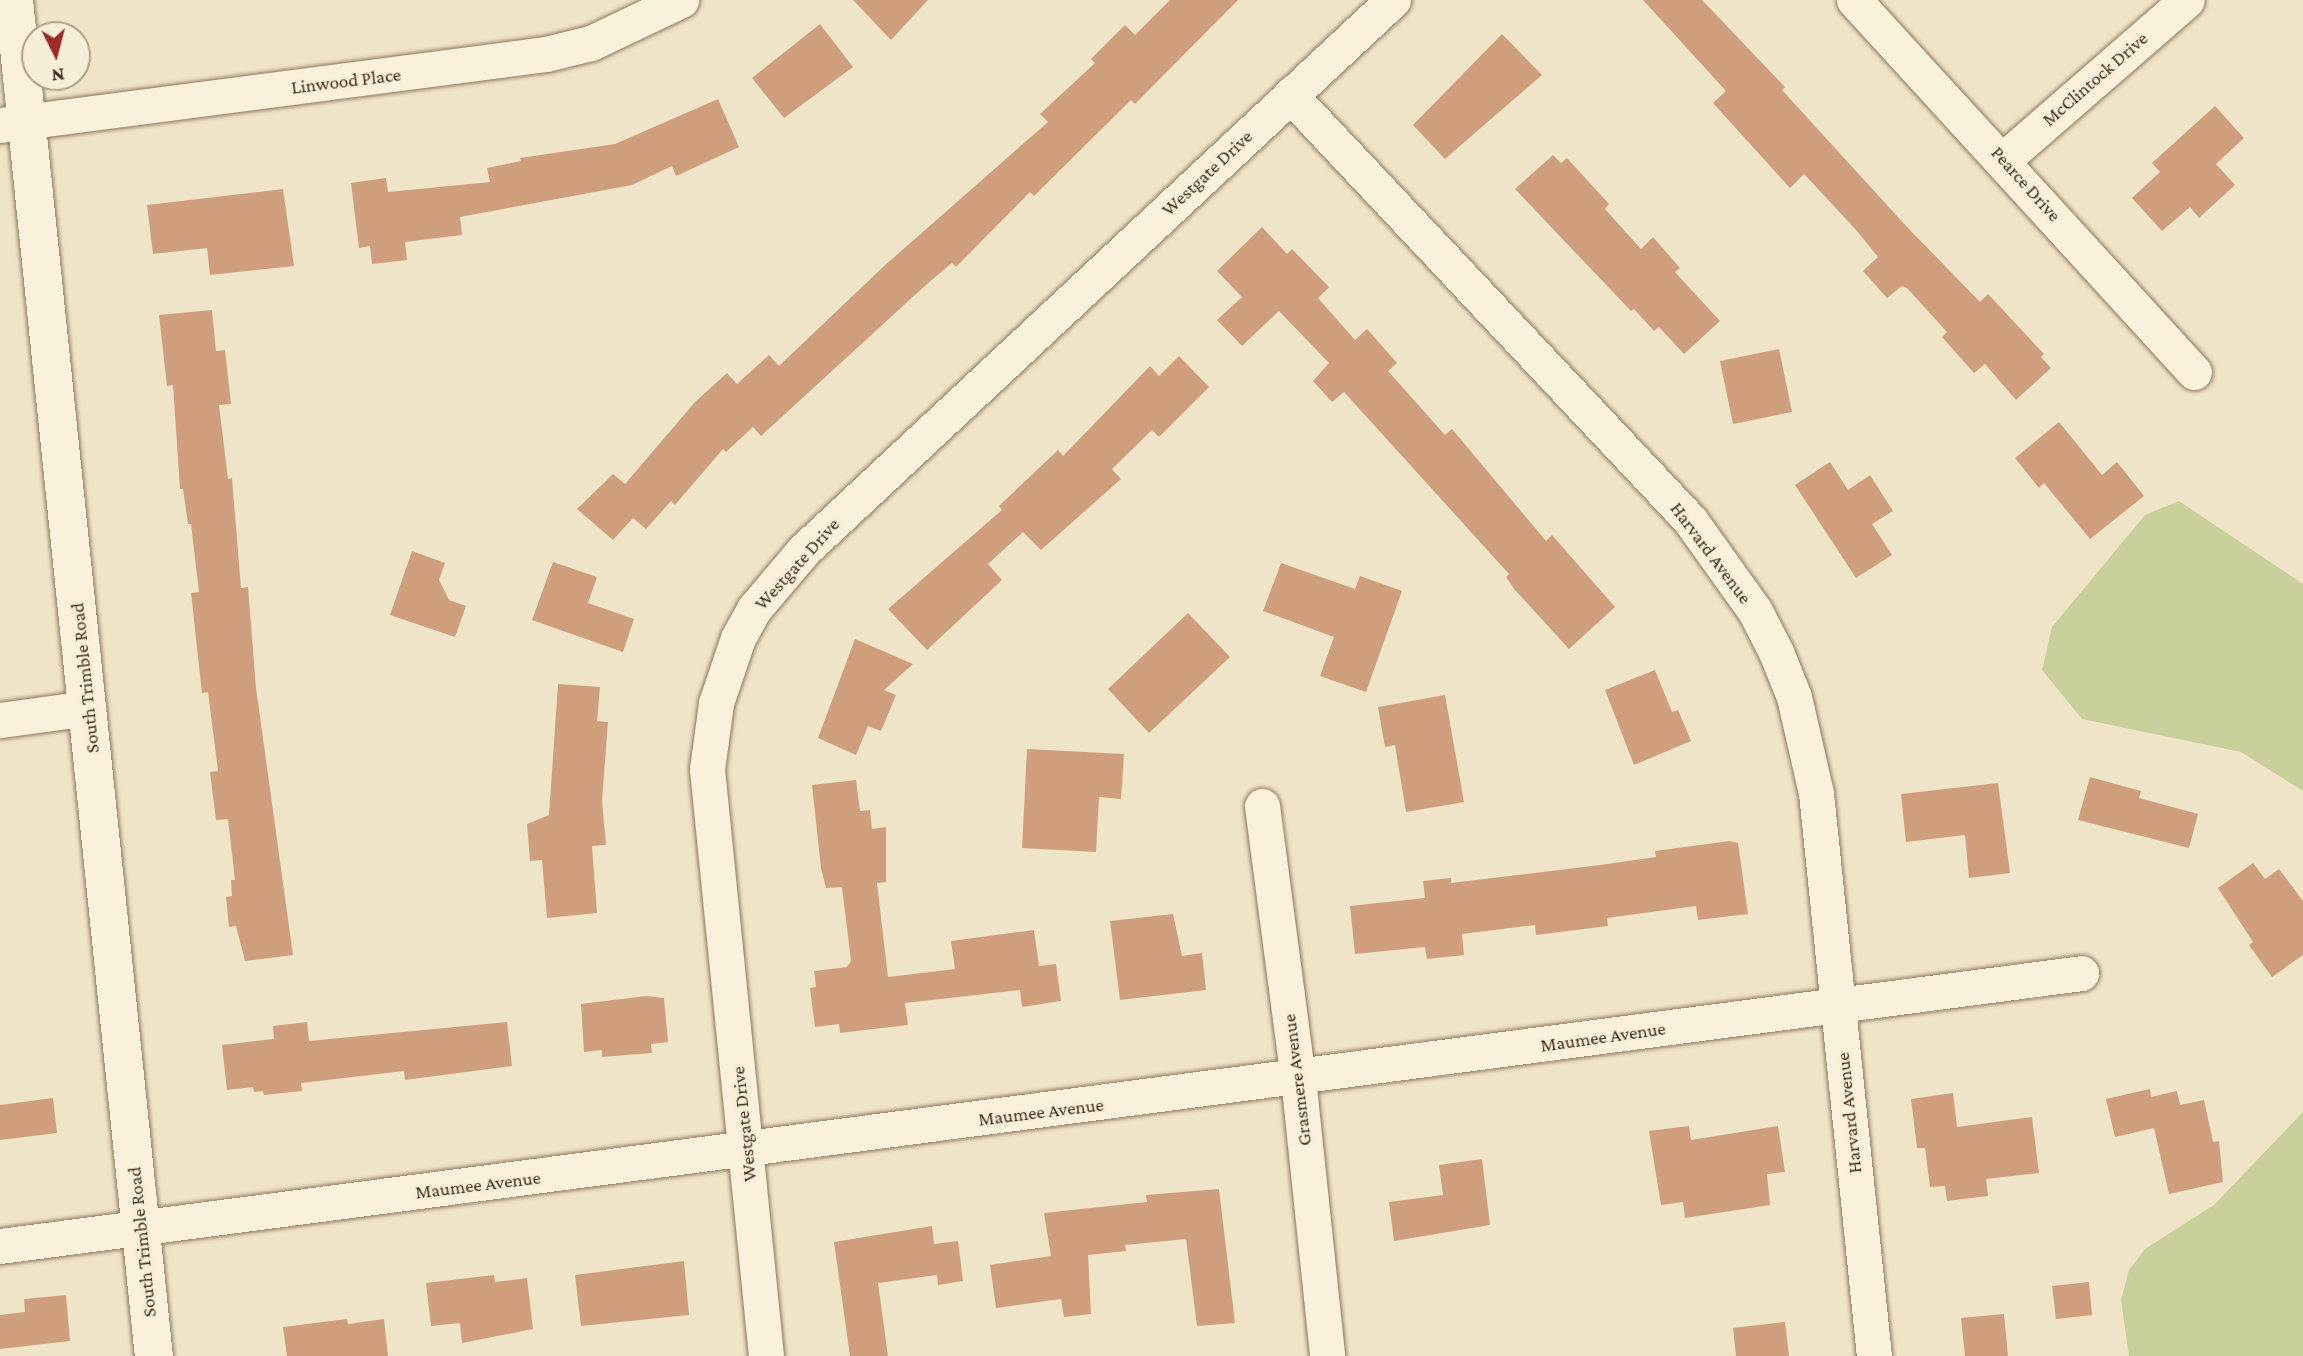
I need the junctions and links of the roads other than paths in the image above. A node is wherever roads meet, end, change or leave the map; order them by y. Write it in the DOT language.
graph roads {
  1 [pos="14,0"];
  2 [pos="681,0"];
  3 [pos="1393,0"];
  4 [pos="1854,0"];
  5 [pos="2187,0"];
  6 [pos="1290,95"];
  7 [pos="13,123"];
  8 [pos="2004,159"];
  9 [pos="2194,372"];
  10 [pos="88,708"];
  11 [pos="0,720"];
  12 [pos="1262,806"];
  13 [pos="2081,973"];
  14 [pos="1838,1005"];
  15 [pos="1298,1079"];
  16 [pos="747,1150"];
  17 [pos="141,1229"];
  18 [pos="0,1246"];
  19 [pos="154,1356"];
  20 [pos="766,1356"];
  21 [pos="1327,1356"];
  22 [pos="1874,1356"];
  1 -- 7 [label="main road, South Trimble Road"];
  2 -- 7 [label="street, Linwood Place"];
  3 -- 6 [label="street, Westgate Drive"];
  4 -- 8 [label="street, Pearce Drive"];
  5 -- 8 [label="street, McClintock Drive"];
  6 -- 14 [label="street, Harvard Avenue"];
  6 -- 16 [label="street, Westgate Drive"];
  7 -- 10 [label="main road, South Trimble Road"];
  8 -- 9 [label="street, Pearce Drive"];
  10 -- 11 [label="street"];
  10 -- 17 [label="main road, South Trimble Road"];
  12 -- 15 [label="street, Grasmere Avenue"];
  13 -- 14 [label="street, Maumee Avenue"];
  14 -- 15 [label="street, Maumee Avenue"];
  14 -- 22 [label="street, Harvard Avenue"];
  15 -- 16 [label="street, Maumee Avenue"];
  15 -- 21 [label="street, Grasmere Avenue"];
  16 -- 17 [label="street, Maumee Avenue"];
  16 -- 20 [label="street, Westgate Drive"];
  17 -- 18 [label="street, Maumee Avenue"];
  17 -- 19 [label="main road, South Trimble Road"];
}
